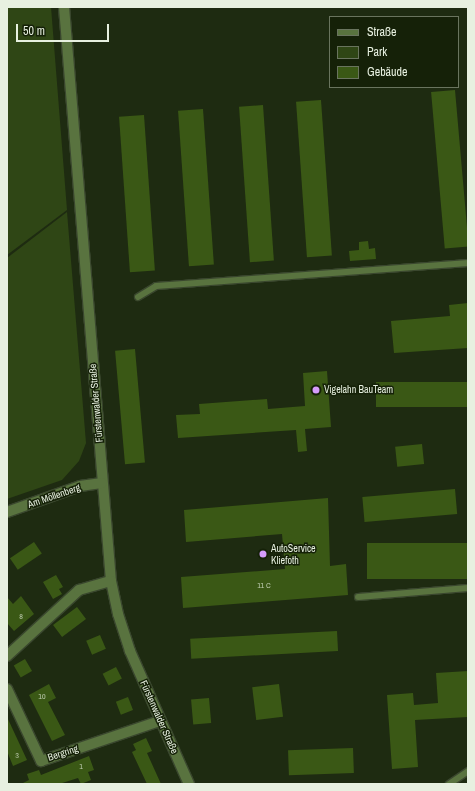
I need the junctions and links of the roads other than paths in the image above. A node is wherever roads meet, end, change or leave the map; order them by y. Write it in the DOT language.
graph roads {
  1 [pos="64,7"];
  2 [pos="468,263"];
  3 [pos="138,297"];
  4 [pos="102,483"];
  5 [pos="7,512"];
  6 [pos="111,581"];
  7 [pos="468,588"];
  8 [pos="358,597"];
  9 [pos="7,656"];
  10 [pos="7,689"];
  11 [pos="160,721"];
  12 [pos="468,771"];
  13 [pos="189,784"];
  14 [pos="449,784"];
  1 -- 4 [label="street, Fürstenwalder Straße"];
  2 -- 3 [label="lane"];
  4 -- 5 [label="street, Am Möllenberg"];
  4 -- 6 [label="street, Fürstenwalder Straße"];
  6 -- 9 [label="street"];
  6 -- 11 [label="street, Fürstenwalder Straße"];
  7 -- 8 [label="lane"];
  10 -- 11 [label="street, Bergring"];
  11 -- 13 [label="street, Fürstenwalder Straße"];
  12 -- 14 [label="lane"];
}
